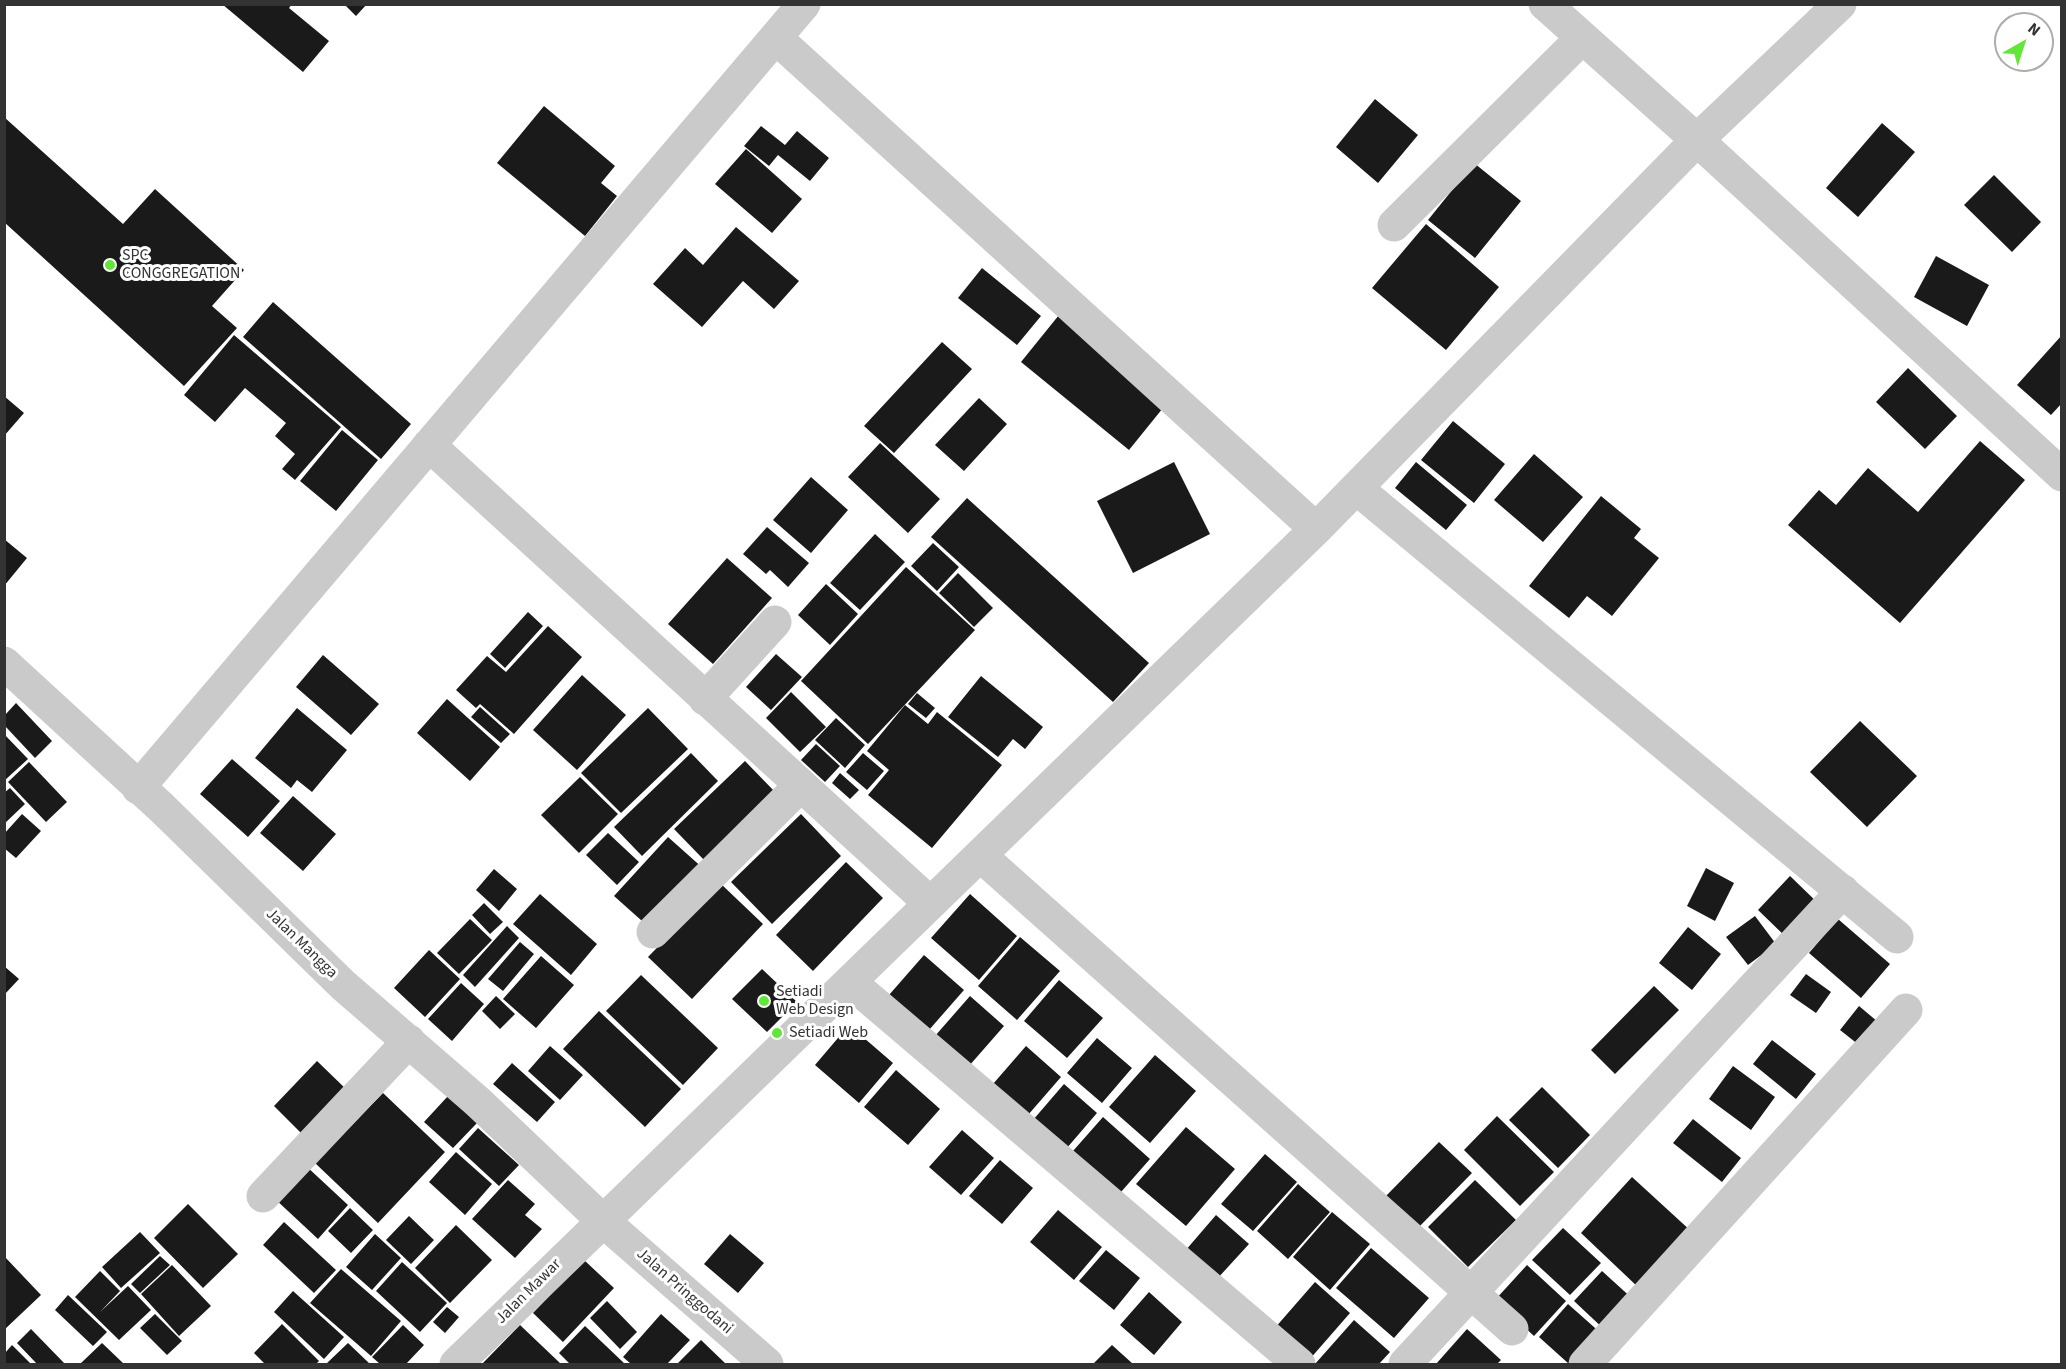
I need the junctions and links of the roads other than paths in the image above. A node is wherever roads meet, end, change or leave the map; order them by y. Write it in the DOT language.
graph roads {
  1 [pos="804,4"];
  2 [pos="1545,4"];
  3 [pos="1840,4"];
  4 [pos="776,38"];
  5 [pos="1582,38"];
  6 [pos="1696,140"];
  7 [pos="1394,225"];
  8 [pos="429,445"];
  9 [pos="2061,475"];
  10 [pos="1356,488"];
  11 [pos="1316,529"];
  12 [pos="775,622"];
  13 [pos="4,663"];
  14 [pos="705,699"];
  15 [pos="800,786"];
  16 [pos="138,788"];
  17 [pos="982,856"];
  18 [pos="1843,891"];
  19 [pos="930,903"];
  20 [pos="653,932"];
  21 [pos="1897,937"];
  22 [pos="850,982"];
  23 [pos="1906,1010"];
  24 [pos="409,1041"];
  25 [pos="263,1196"];
  26 [pos="602,1220"];
  27 [pos="1472,1294"];
  28 [pos="1512,1329"];
  29 [pos="456,1365"];
  30 [pos="767,1365"];
  31 [pos="1299,1365"];
  32 [pos="1405,1365"];
  33 [pos="1585,1365"];
  1 -- 4 [label="street"];
  2 -- 5 [label="street"];
  3 -- 6 [label="street, Jalan Mawar"];
  4 -- 8 [label="street"];
  4 -- 11 [label="street"];
  5 -- 6 [label="street"];
  5 -- 7 [label="street"];
  6 -- 9 [label="street"];
  6 -- 10 [label="street, Jalan Mawar"];
  8 -- 14 [label="street"];
  8 -- 16 [label="street"];
  10 -- 11 [label="street, Jalan Mawar"];
  10 -- 18 [label="street"];
  11 -- 17 [label="street, Jalan Mawar"];
  12 -- 14 [label="street"];
  13 -- 16 [label="street, Jalan Mangga"];
  14 -- 15 [label="street"];
  15 -- 19 [label="street"];
  15 -- 20 [label="street"];
  16 -- 24 [label="street, Jalan Mangga"];
  17 -- 19 [label="street, Jalan Mawar"];
  17 -- 27 [label="street"];
  18 -- 21 [label="street"];
  18 -- 27 [label="street"];
  19 -- 22 [label="street, Jalan Mawar"];
  22 -- 26 [label="street, Jalan Mawar"];
  22 -- 31 [label="street"];
  23 -- 33 [label="street"];
  24 -- 25 [label="street"];
  24 -- 26 [label="street, Jalan Mangga"];
  26 -- 29 [label="street, Jalan Mawar"];
  26 -- 30 [label="street, Jalan Pringgodani"];
  27 -- 28 [label="street"];
  27 -- 32 [label="street"];
}
